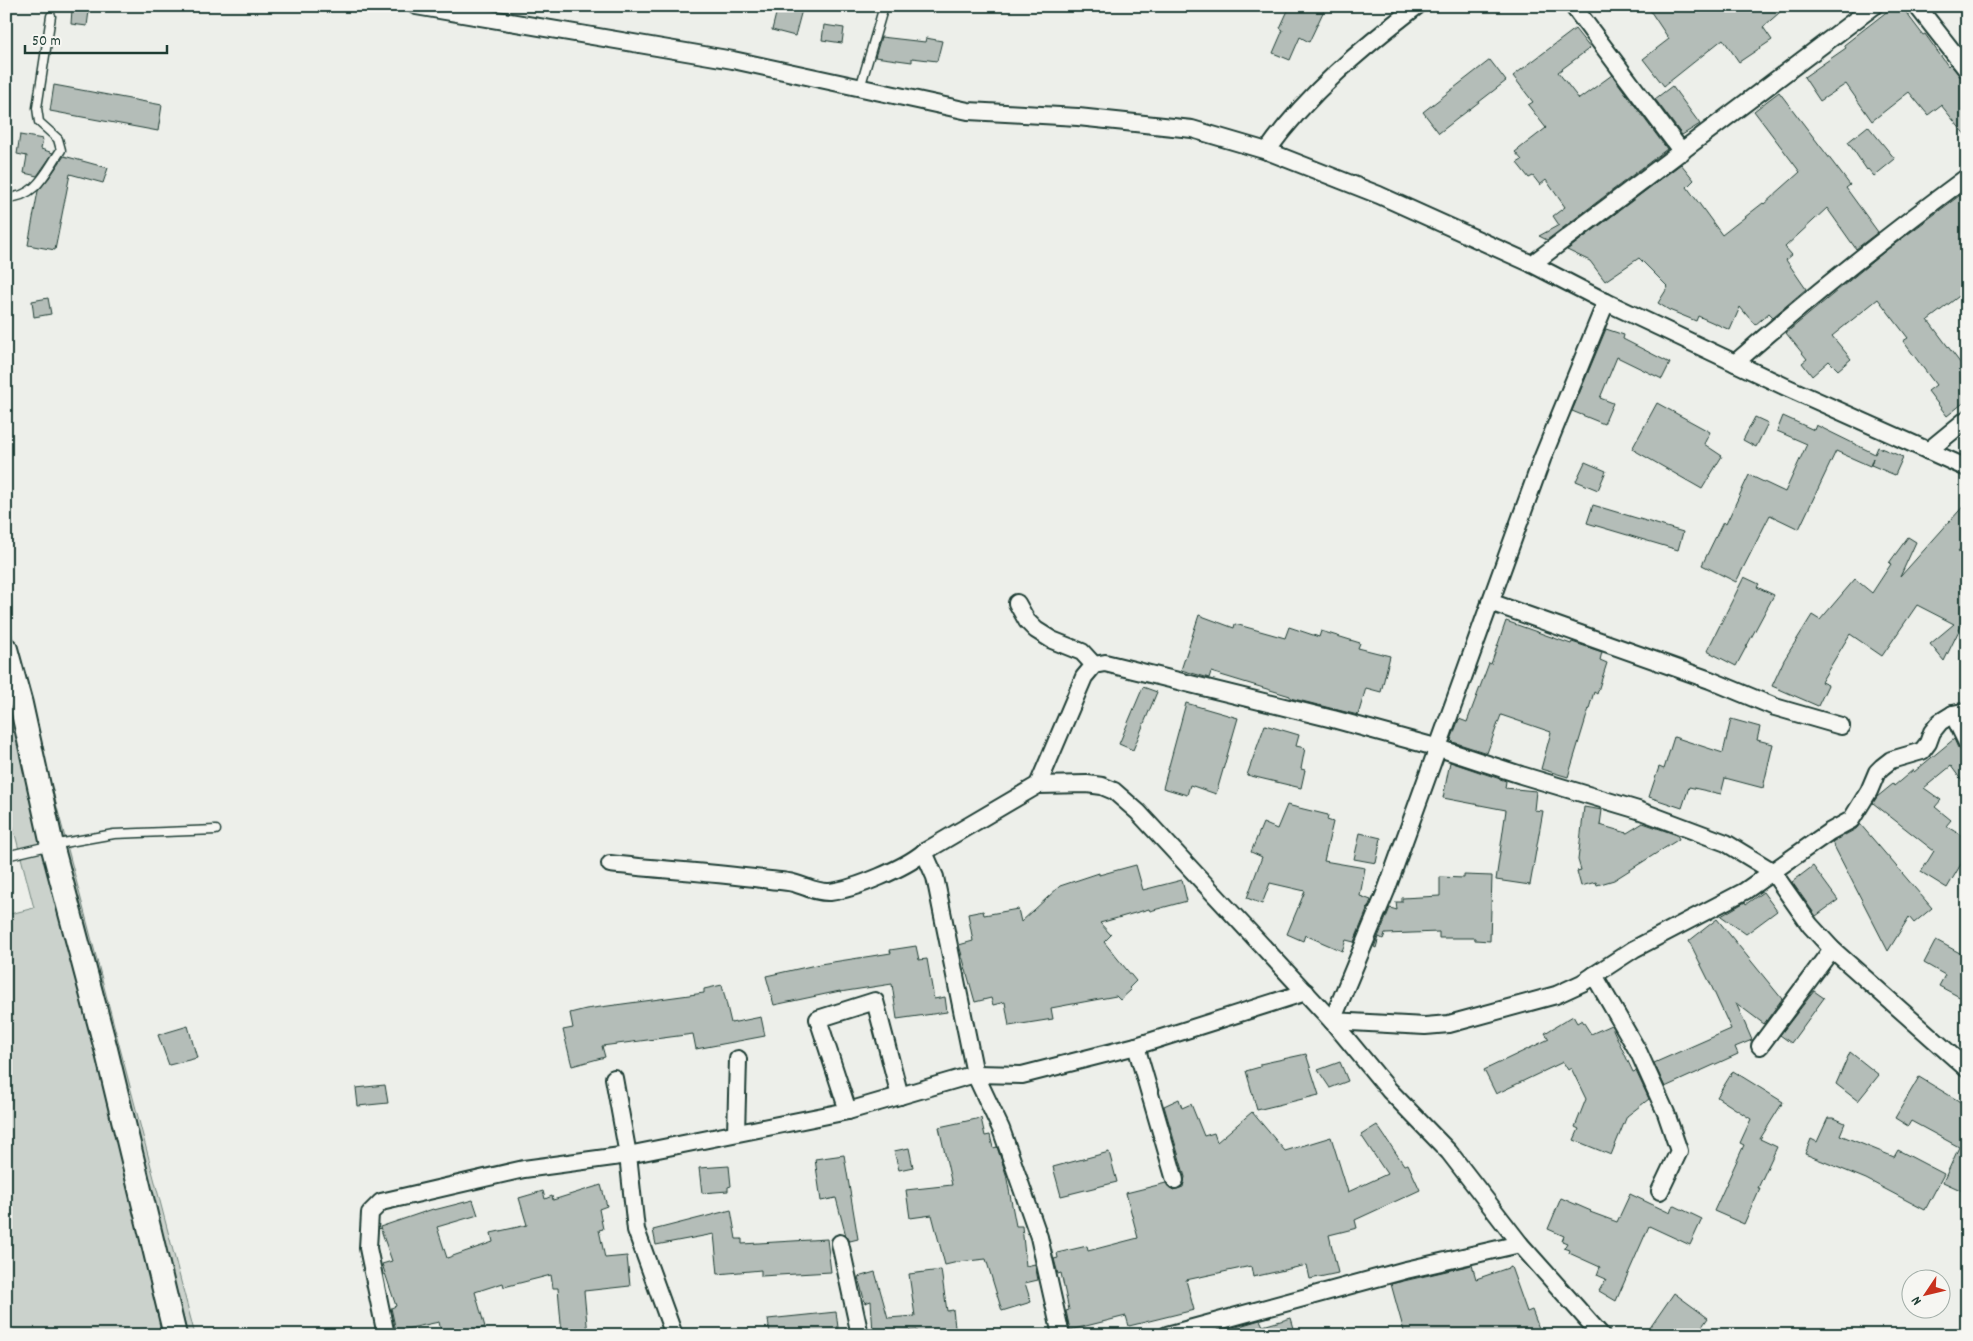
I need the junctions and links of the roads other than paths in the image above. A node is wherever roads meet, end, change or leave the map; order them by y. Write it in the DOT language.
graph roads {
  1 [pos="416,6"];
  2 [pos="884,6"];
  3 [pos="1416,6"];
  4 [pos="1573,6"];
  5 [pos="1874,6"];
  6 [pos="1917,6"];
  7 [pos="51,16"];
  8 [pos="1967,70"];
  9 [pos="860,88"];
  10 [pos="1267,151"];
  11 [pos="1682,152"];
  12 [pos="1967,177"];
  13 [pos="6,198"];
  14 [pos="1532,264"];
  15 [pos="1606,302"];
  16 [pos="1736,363"];
  17 [pos="1967,420"];
  18 [pos="1928,451"];
  19 [pos="1967,468"];
  20 [pos="1490,602"];
  21 [pos="1017,603"];
  22 [pos="6,650"];
  23 [pos="1094,666"];
  24 [pos="1960,712"];
  25 [pos="1840,726"];
  26 [pos="1967,743"];
  27 [pos="1439,748"];
  28 [pos="1038,785"];
  29 [pos="216,830"];
  30 [pos="52,845"];
  31 [pos="924,852"];
  32 [pos="6,856"];
  33 [pos="610,864"];
  34 [pos="1772,871"];
  35 [pos="1832,949"];
  36 [pos="1594,975"];
  37 [pos="1306,992"];
  38 [pos="1332,1021"];
  39 [pos="1136,1046"];
  40 [pos="1760,1046"];
  41 [pos="738,1059"];
  42 [pos="1967,1069"];
  43 [pos="975,1074"];
  44 [pos="614,1078"];
  45 [pos="900,1096"];
  46 [pos="848,1111"];
  47 [pos="736,1133"];
  48 [pos="628,1155"];
  49 [pos="1175,1180"];
  50 [pos="1660,1192"];
  51 [pos="840,1243"];
  52 [pos="1520,1244"];
  53 [pos="1201,1330"];
  54 [pos="174,1335"];
  55 [pos="386,1335"];
  56 [pos="674,1335"];
  57 [pos="860,1335"];
  58 [pos="1061,1335"];
  59 [pos="1168,1335"];
  60 [pos="1600,1335"];
  1 -- 9 [label="street"];
  2 -- 9 [label="lane"];
  3 -- 10 [label="street"];
  4 -- 11 [label="street"];
  5 -- 11 [label="street"];
  6 -- 8 [label="street"];
  7 -- 13 [label="lane"];
  9 -- 10 [label="street"];
  10 -- 14 [label="street"];
  11 -- 14 [label="street"];
  12 -- 16 [label="street"];
  14 -- 15 [label="street"];
  15 -- 16 [label="street"];
  15 -- 20 [label="street"];
  16 -- 18 [label="street"];
  17 -- 18 [label="street"];
  18 -- 19 [label="street"];
  20 -- 25 [label="street"];
  20 -- 27 [label="street"];
  21 -- 23 [label="street"];
  22 -- 30 [label="street"];
  23 -- 27 [label="street"];
  23 -- 28 [label="street"];
  24 -- 26 [label="street"];
  24 -- 34 [label="street"];
  27 -- 34 [label="street"];
  27 -- 38 [label="street"];
  28 -- 31 [label="street"];
  28 -- 37 [label="street"];
  29 -- 30 [label="lane"];
  30 -- 32 [label="lane"];
  30 -- 54 [label="street"];
  31 -- 33 [label="street"];
  31 -- 43 [label="street"];
  34 -- 35 [label="street"];
  34 -- 36 [label="street"];
  35 -- 40 [label="street"];
  35 -- 42 [label="street"];
  36 -- 38 [label="street"];
  36 -- 50 [label="street"];
  37 -- 38 [label="street"];
  37 -- 39 [label="street"];
  38 -- 52 [label="street"];
  39 -- 43 [label="street"];
  39 -- 49 [label="street"];
  41 -- 47 [label="street"];
  43 -- 45 [label="street"];
  43 -- 58 [label="street"];
  44 -- 48 [label="street"];
  45 -- 46 [label="street"];
  45 -- 46 [label="street"];
  46 -- 47 [label="street"];
  47 -- 48 [label="street"];
  48 -- 55 [label="street"];
  48 -- 56 [label="street"];
  51 -- 57 [label="street"];
  52 -- 53 [label="street"];
  52 -- 60 [label="street"];
  53 -- 59 [label="street"];
}
